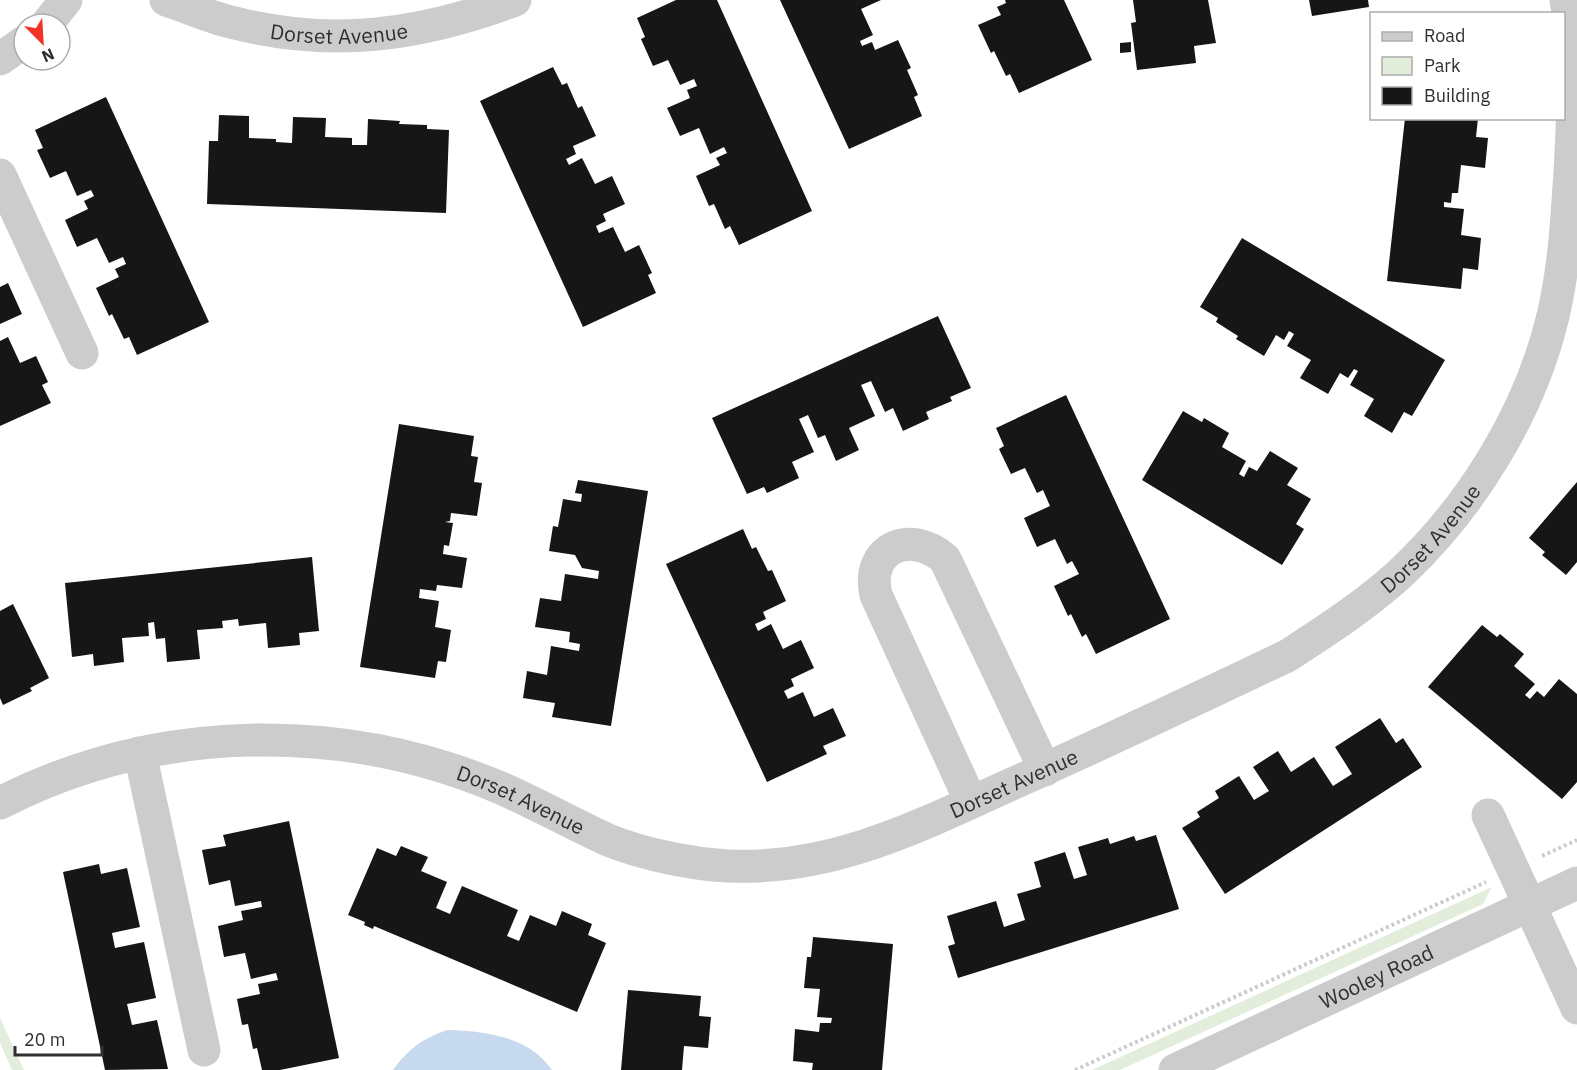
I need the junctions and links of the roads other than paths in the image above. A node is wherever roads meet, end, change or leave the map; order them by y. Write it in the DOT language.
graph roads {
  1 [pos="66,0"];
  2 [pos="166,0"];
  3 [pos="514,0"];
  4 [pos="1566,0"];
  5 [pos="56,12"];
  6 [pos="0,175"];
  7 [pos="82,352"];
  8 [pos="140,753"];
  9 [pos="1045,770"];
  10 [pos="971,802"];
  11 [pos="0,803"];
  12 [pos="1488,815"];
  13 [pos="1577,883"];
  14 [pos="1528,906"];
  15 [pos="1577,1008"];
  16 [pos="204,1050"];
  17 [pos="1176,1070"];
  1 -- 5 [label="street"];
  2 -- 3 [label="street, Dorset Avenue"];
  4 -- 9 [label="street, Dorset Avenue"];
  6 -- 7 [label="street"];
  8 -- 10 [label="street, Dorset Avenue"];
  8 -- 11 [label="street, Dorset Avenue"];
  8 -- 16 [label="street"];
  9 -- 10 [label="street, Dorset Avenue"];
  9 -- 10 [label="street"];
  12 -- 14 [label="street"];
  13 -- 14 [label="street, Wooley Road"];
  14 -- 15 [label="street"];
  14 -- 17 [label="street, Wooley Road"];
}
